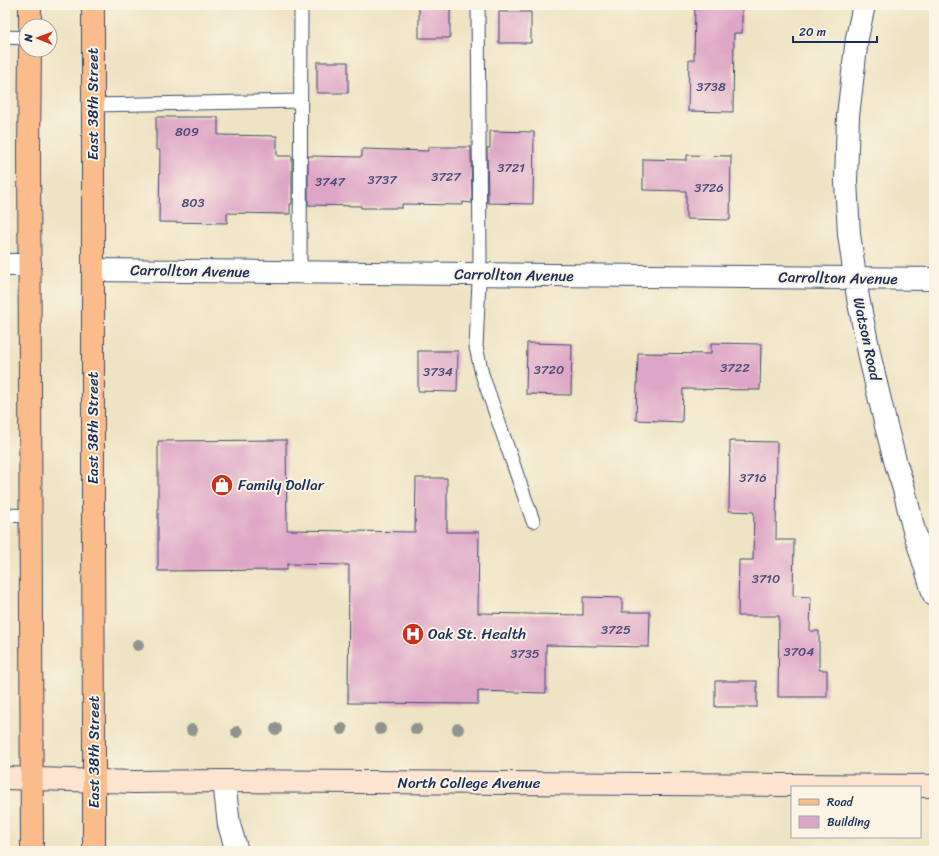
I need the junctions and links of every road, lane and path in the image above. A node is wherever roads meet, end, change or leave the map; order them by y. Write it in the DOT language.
graph roads {
  1 [pos="30,5"];
  2 [pos="93,5"];
  3 [pos="301,5"];
  4 [pos="478,5"];
  5 [pos="864,5"];
  6 [pos="30,18"];
  7 [pos="5,38"];
  8 [pos="18,38"];
  9 [pos="30,58"];
  10 [pos="301,101"];
  11 [pos="93,105"];
  12 [pos="5,265"];
  13 [pos="30,265"];
  14 [pos="93,270"];
  15 [pos="300,272"];
  16 [pos="478,274"];
  17 [pos="856,278"];
  18 [pos="934,279"];
  19 [pos="5,515"];
  20 [pos="31,516"];
  21 [pos="533,521"];
  22 [pos="934,595"];
  23 [pos="5,778"];
  24 [pos="32,778"];
  25 [pos="94,781"];
  26 [pos="224,782"];
  27 [pos="934,786"];
  28 [pos="32,851"];
  29 [pos="94,851"];
  30 [pos="237,851"];
  1 -- 6 [label="main road"];
  2 -- 11 [label="main road, East 38th Street"];
  3 -- 10 [label="lane"];
  4 -- 16 [label="lane"];
  5 -- 17 [label="street, Watson Road"];
  7 -- 8 [label="lane"];
  9 -- 13 [label="main road"];
  10 -- 11 [label="lane"];
  10 -- 15 [label="lane"];
  11 -- 14 [label="main road, East 38th Street"];
  12 -- 13 [label="street"];
  13 -- 20 [label="main road"];
  14 -- 15 [label="street, Carrollton Avenue"];
  14 -- 25 [label="main road, East 38th Street"];
  15 -- 16 [label="street, Carrollton Avenue"];
  16 -- 17 [label="street, Carrollton Avenue"];
  16 -- 21 [label="lane"];
  17 -- 18 [label="street, Carrollton Avenue"];
  17 -- 22 [label="street, Watson Road"];
  19 -- 20 [label="lane"];
  20 -- 24 [label="main road"];
  23 -- 24 [label="main road, North College Avenue"];
  24 -- 25 [label="main road, North College Avenue"];
  24 -- 28 [label="main road"];
  25 -- 26 [label="main road, North College Avenue"];
  25 -- 29 [label="main road, East 38th Street"];
  26 -- 27 [label="main road, North College Avenue"];
  26 -- 30 [label="street"];
}
